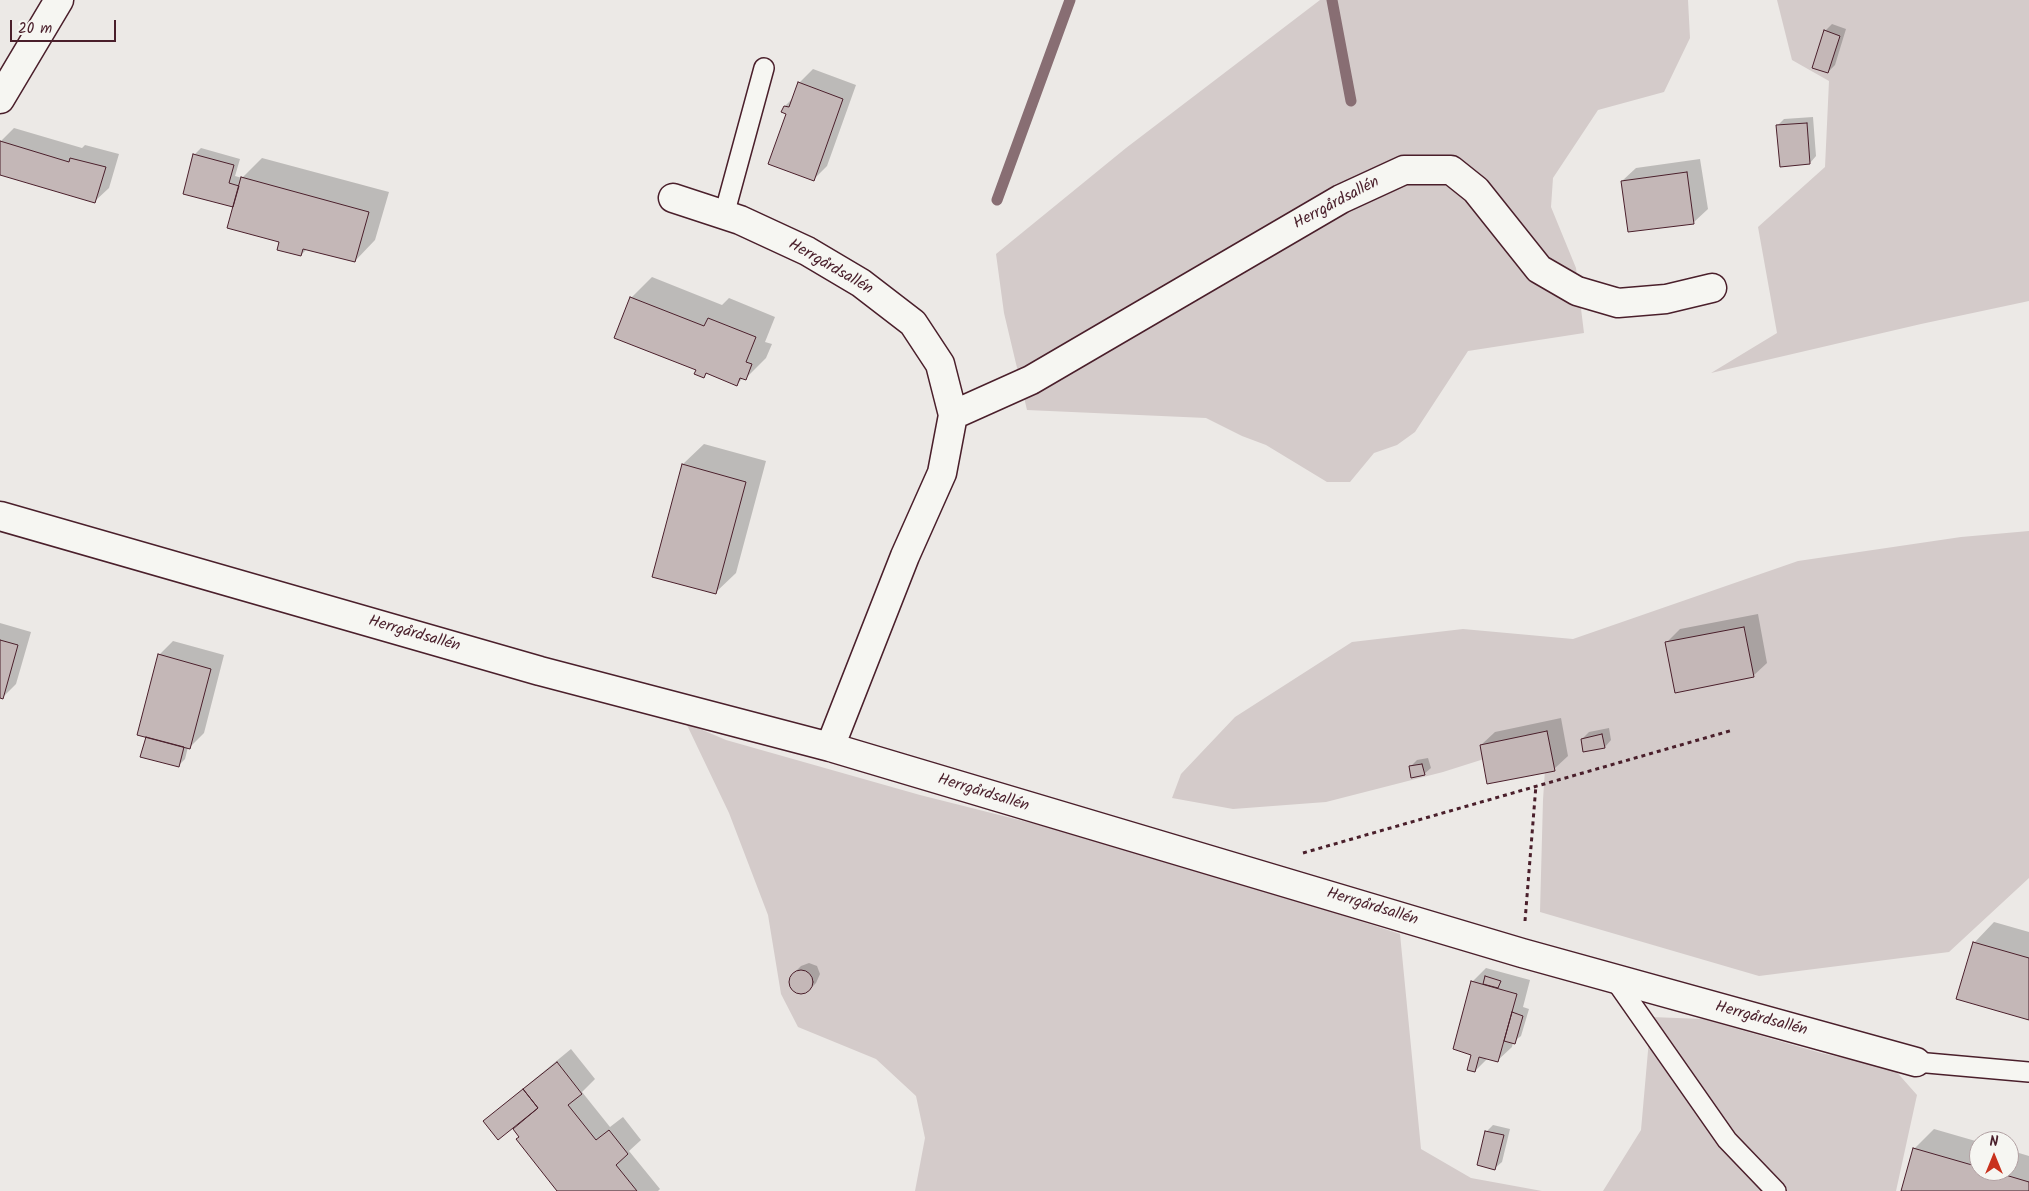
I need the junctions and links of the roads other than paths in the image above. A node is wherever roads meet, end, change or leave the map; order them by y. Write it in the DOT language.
graph roads {
  1 [pos="59,0"];
  2 [pos="764,68"];
  3 [pos="0,99"];
  4 [pos="673,198"];
  5 [pos="724,215"];
  6 [pos="1712,288"];
  7 [pos="954,415"];
  8 [pos="0,516"];
  9 [pos="830,747"];
  10 [pos="1616,980"];
  11 [pos="1916,1062"];
  12 [pos="2029,1072"];
  13 [pos="1776,1191"];
  1 -- 3 [label="street"];
  2 -- 5 [label="lane"];
  4 -- 5 [label="street, Herrgårdsallén"];
  5 -- 7 [label="street, Herrgårdsallén"];
  6 -- 7 [label="street, Herrgårdsallén"];
  7 -- 9 [label="street, Herrgårdsallén"];
  8 -- 9 [label="street, Herrgårdsallén"];
  9 -- 10 [label="street, Herrgårdsallén"];
  10 -- 11 [label="street, Herrgårdsallén"];
  10 -- 13 [label="lane"];
  11 -- 12 [label="lane"];
}
